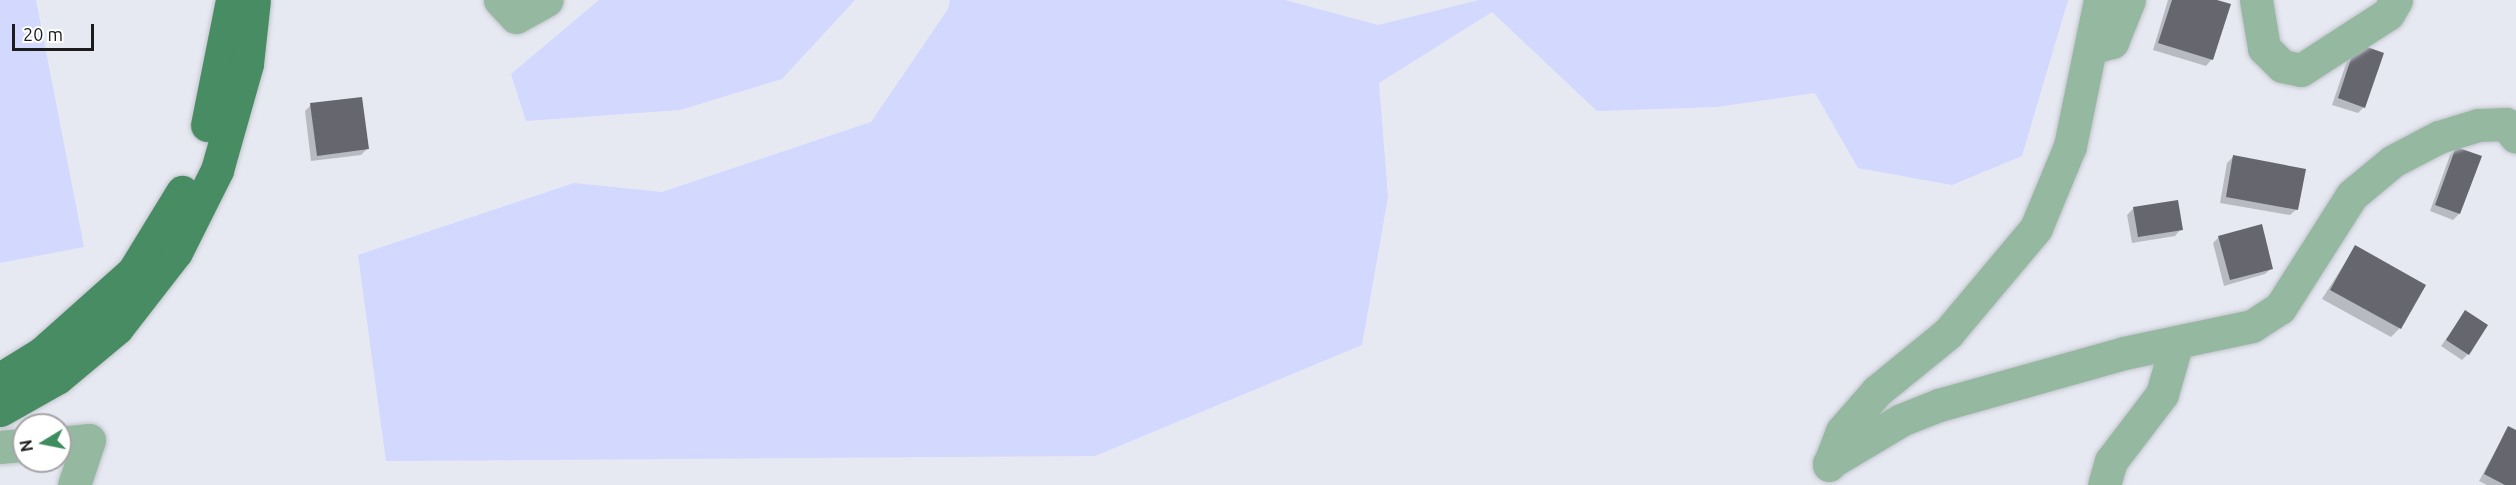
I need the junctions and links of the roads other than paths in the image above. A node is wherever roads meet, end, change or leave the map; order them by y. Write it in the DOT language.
graph roads {
  1 [pos="232,0"];
  2 [pos="254,0"];
  3 [pos="500,0"];
  4 [pos="547,0"];
  5 [pos="2100,0"];
  6 [pos="2129,0"];
  7 [pos="2256,0"];
  8 [pos="2396,0"];
  9 [pos="2093,46"];
  10 [pos="2516,137"];
  11 [pos="2177,342"];
  12 [pos="0,379"];
  13 [pos="0,410"];
  14 [pos="75,442"];
  15 [pos="1825,474"];
  16 [pos="74,485"];
  17 [pos="2104,485"];
  1 -- 12 [label="main road"];
  2 -- 13 [label="main road"];
  3 -- 4 [label="street"];
  5 -- 9 [label="street"];
  6 -- 9 [label="street"];
  7 -- 8 [label="street"];
  9 -- 15 [label="street"];
  10 -- 11 [label="street"];
  11 -- 15 [label="street"];
  11 -- 17 [label="street"];
  14 -- 16 [label="street"];
}
